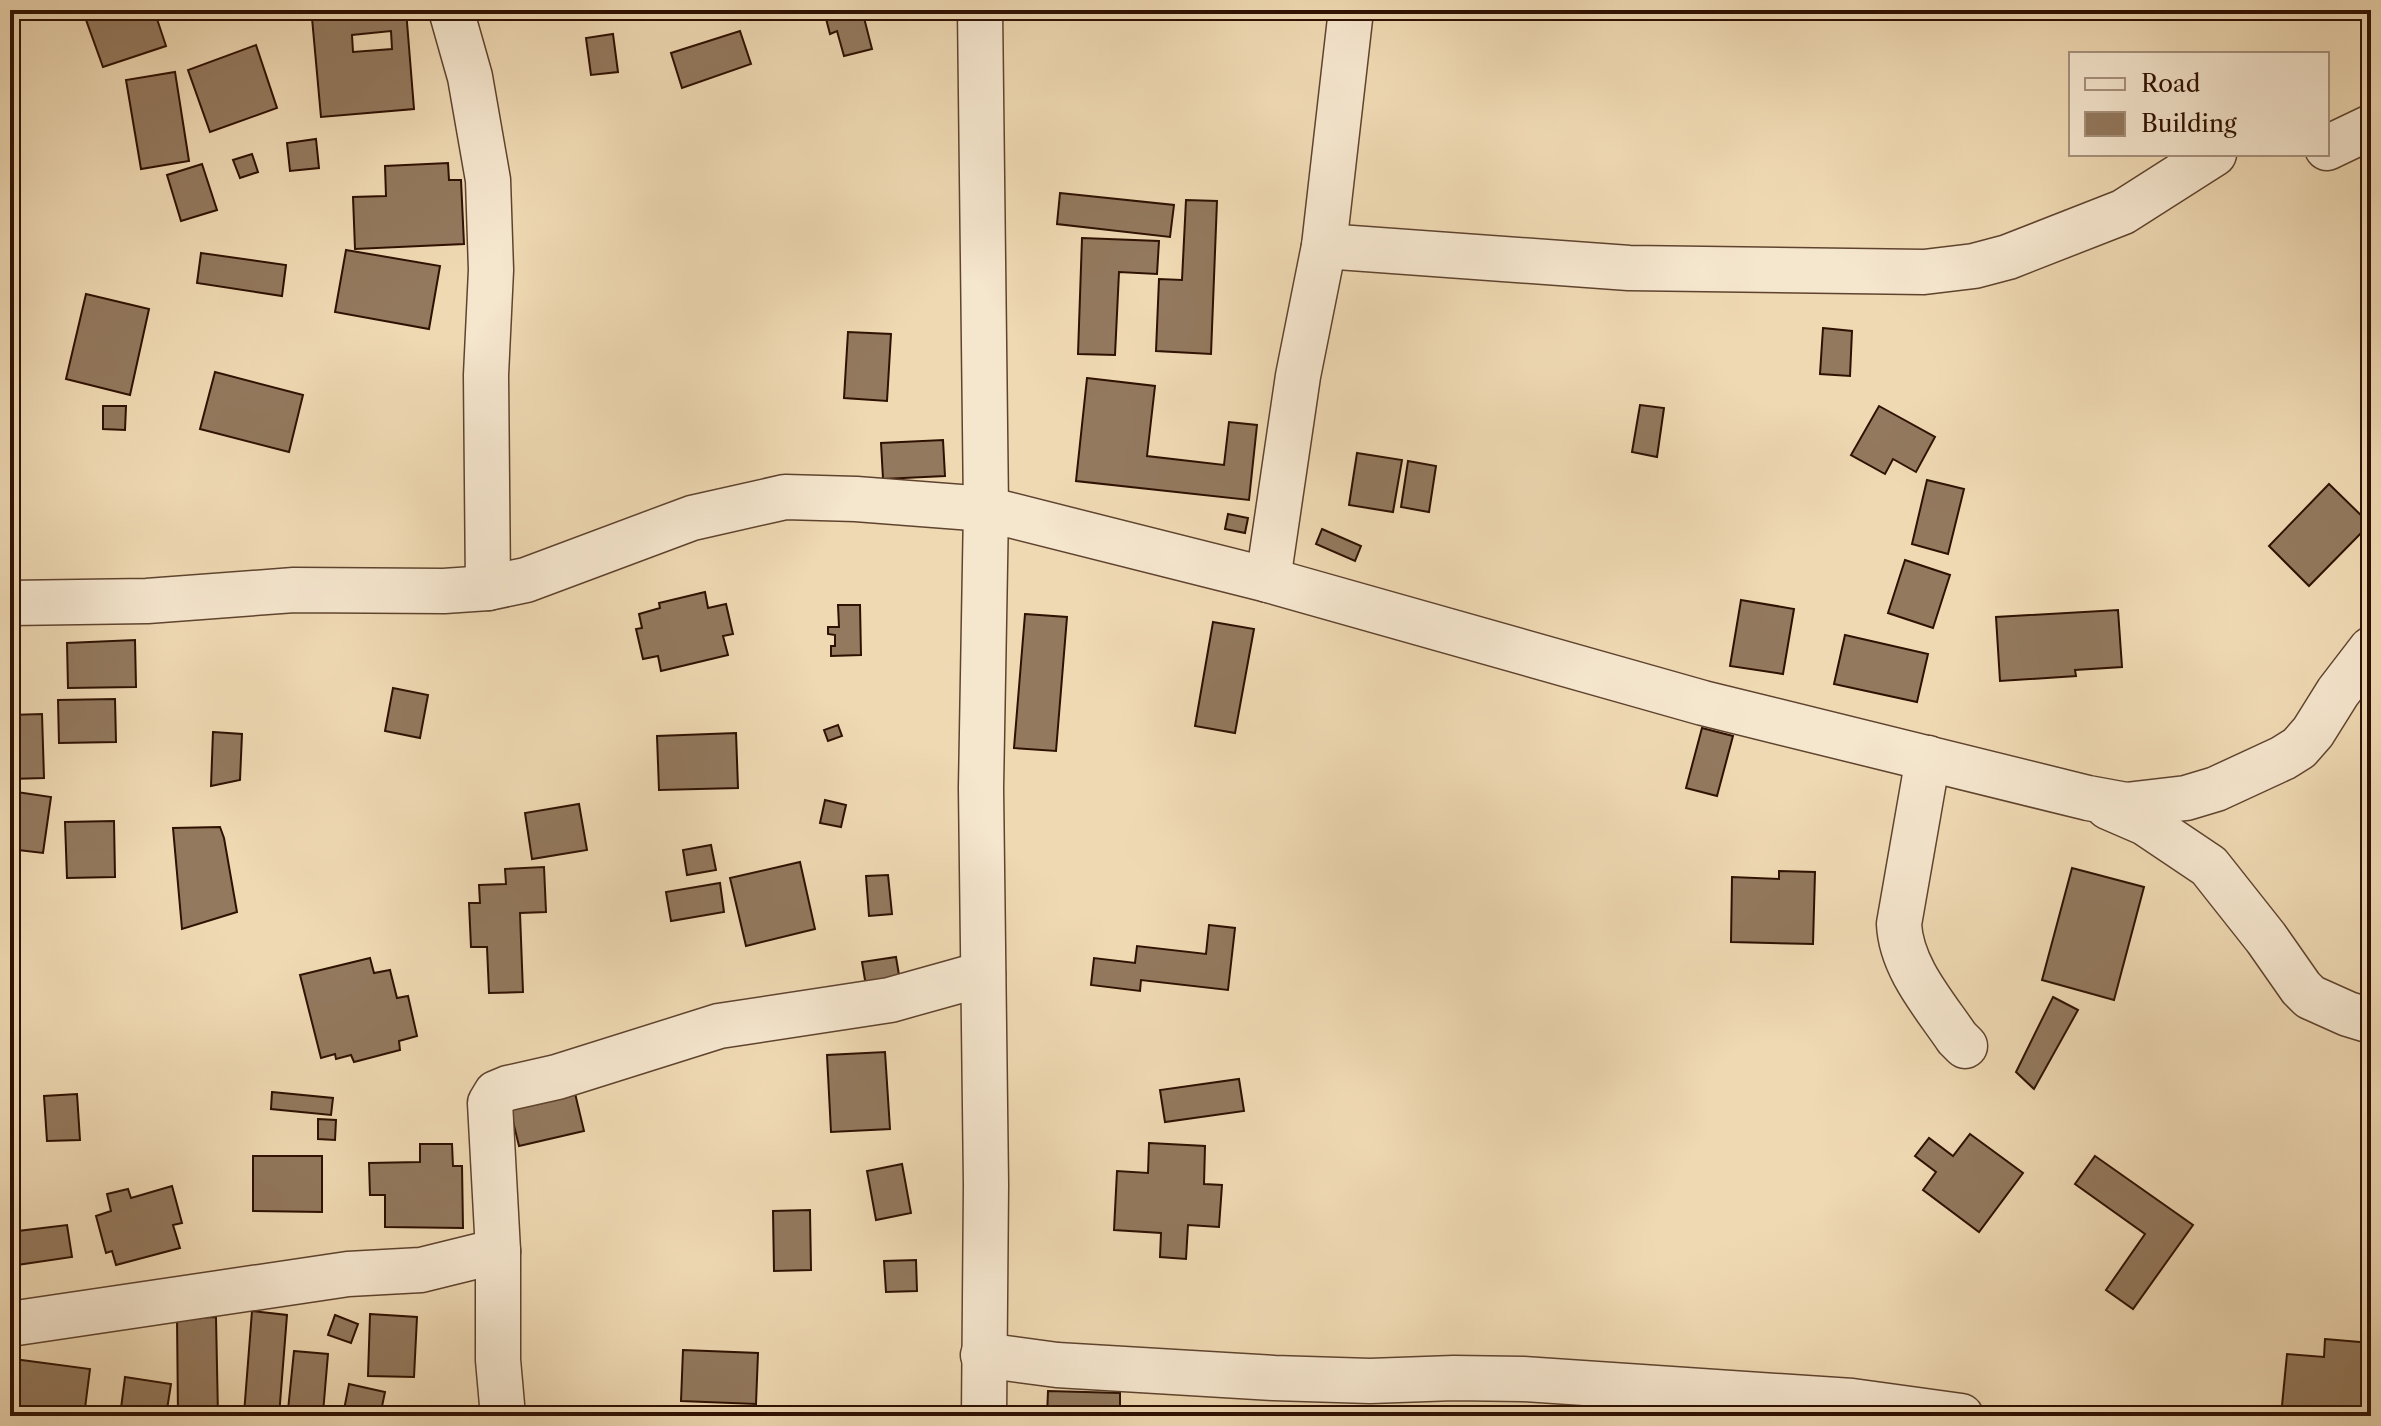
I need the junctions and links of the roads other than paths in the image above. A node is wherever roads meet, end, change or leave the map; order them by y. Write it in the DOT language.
graph roads {
  1 [pos="451,10"];
  2 [pos="980,10"];
  3 [pos="1351,10"];
  4 [pos="2371,127"];
  5 [pos="2329,147"];
  6 [pos="2211,156"];
  7 [pos="1324,246"];
  8 [pos="986,509"];
  9 [pos="1268,580"];
  10 [pos="488,588"];
  11 [pos="10,603"];
  12 [pos="2371,649"];
  13 [pos="1928,758"];
  14 [pos="2088,798"];
  15 [pos="983,974"];
  16 [pos="2371,1021"];
  17 [pos="1965,1046"];
  18 [pos="498,1251"];
  19 [pos="10,1324"];
  20 [pos="983,1355"];
  21 [pos="503,1416"];
  22 [pos="984,1416"];
  23 [pos="1961,1416"];
  1 -- 10 [label="street"];
  2 -- 8 [label="street"];
  3 -- 7 [label="street"];
  4 -- 5 [label="street"];
  6 -- 7 [label="street"];
  7 -- 9 [label="street"];
  8 -- 9 [label="street"];
  8 -- 10 [label="street"];
  8 -- 15 [label="street"];
  9 -- 13 [label="street"];
  10 -- 11 [label="street"];
  12 -- 14 [label="street"];
  13 -- 14 [label="street"];
  13 -- 17 [label="street"];
  14 -- 16 [label="street"];
  15 -- 18 [label="street"];
  15 -- 20 [label="street"];
  18 -- 19 [label="street"];
  18 -- 21 [label="street"];
  20 -- 22 [label="street"];
  20 -- 23 [label="street"];
}
